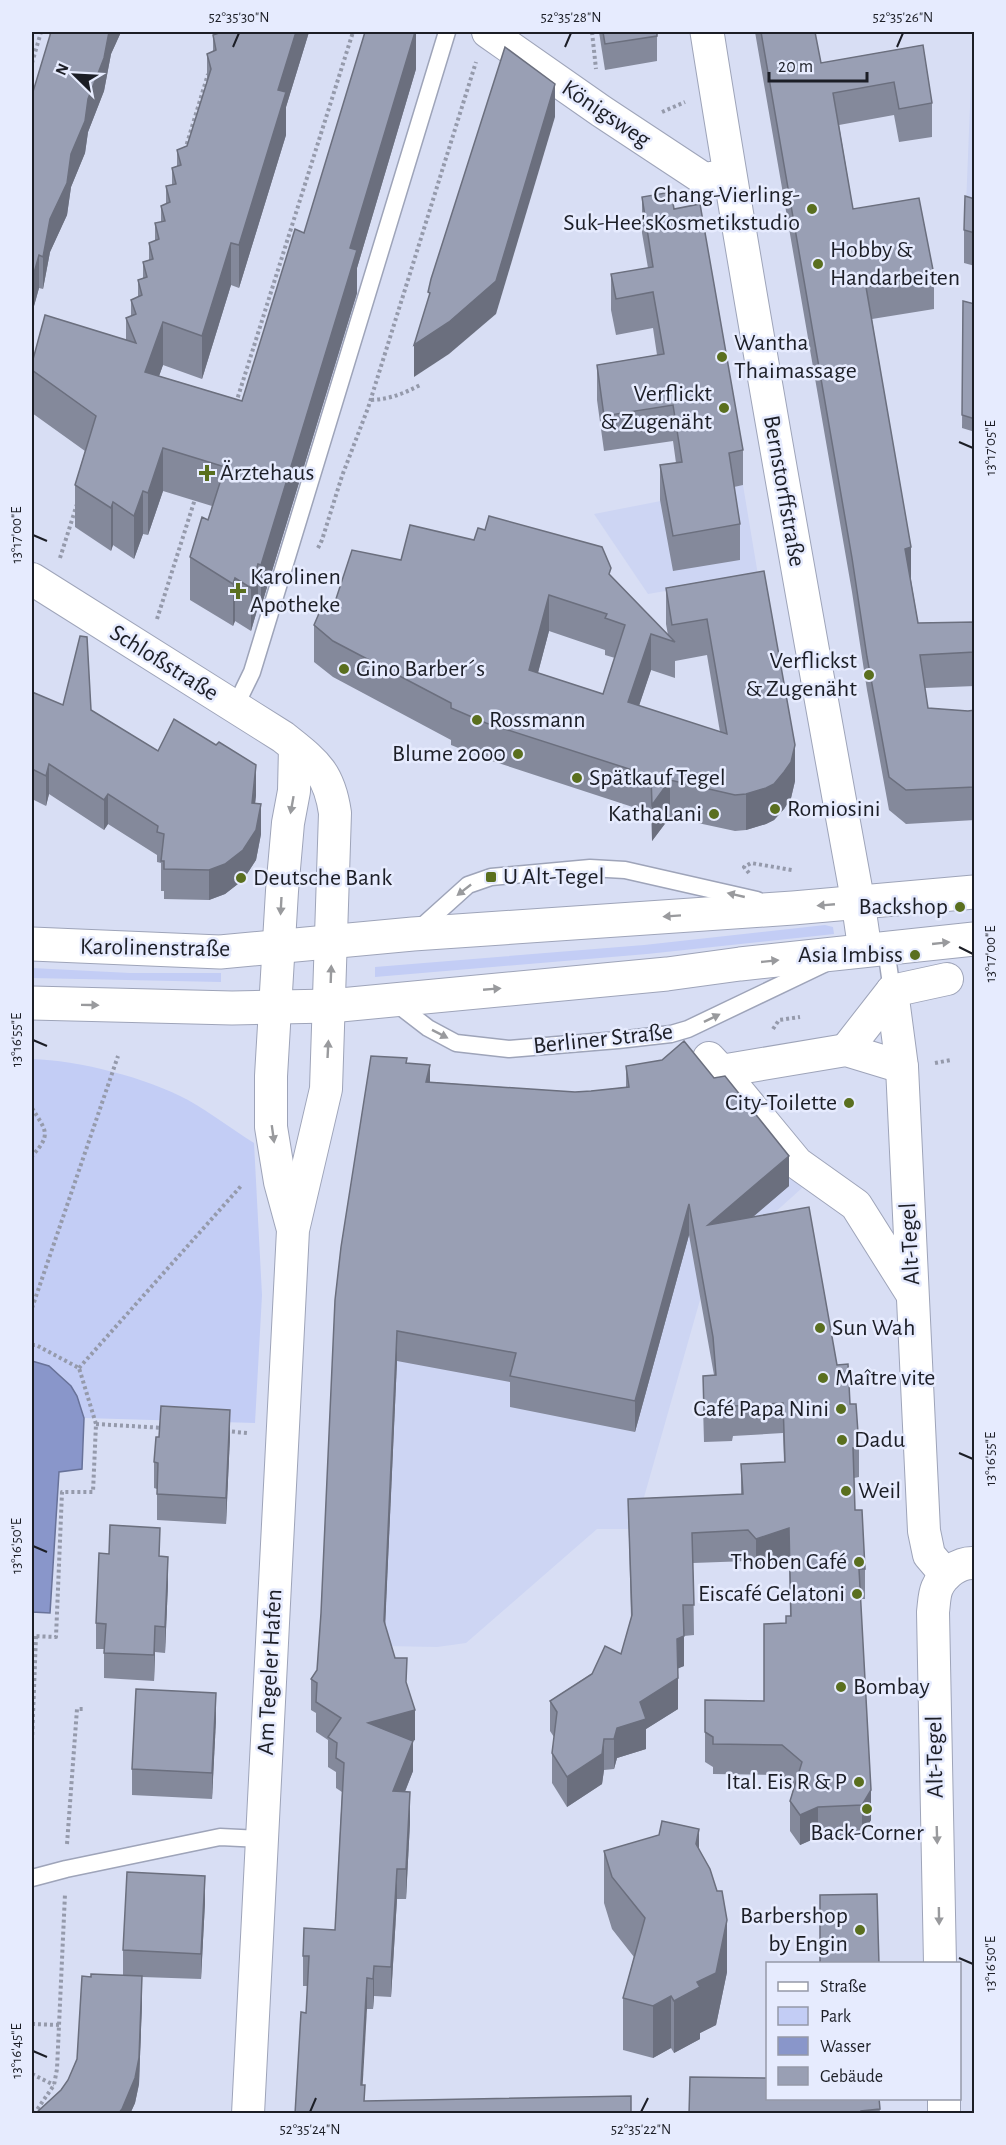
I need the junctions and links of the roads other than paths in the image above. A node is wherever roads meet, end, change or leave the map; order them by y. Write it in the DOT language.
graph roads {
  1 [pos="447,32"];
  2 [pos="488,32"];
  3 [pos="707,32"];
  4 [pos="730,176"];
  5 [pos="32,579"];
  6 [pos="235,707"];
  7 [pos="295,747"];
  8 [pos="975,892"];
  9 [pos="858,902"];
  10 [pos="793,908"];
  11 [pos="413,934"];
  12 [pos="975,939"];
  13 [pos="332,943"];
  14 [pos="32,944"];
  15 [pos="278,948"];
  16 [pos="866,951"];
  17 [pos="947,979"];
  18 [pos="892,991"];
  19 [pos="392,1000"];
  20 [pos="32,1003"];
  21 [pos="330,1006"];
  22 [pos="274,1008"];
  23 [pos="846,1050"];
  24 [pos="916,1061"];
  25 [pos="293,1230"];
  26 [pos="913,1295"];
  27 [pos="975,1563"];
  28 [pos="946,1575"];
  29 [pos="262,1839"];
  30 [pos="32,1878"];
  31 [pos="940,1962"];
  32 [pos="248,2114"];
  1 -- 6 [label="lane"];
  2 -- 4 [label="street, Königsweg"];
  3 -- 4 [label="main road, Bernstorffstraße"];
  4 -- 9 [label="main road, Bernstorffstraße"];
  5 -- 6 [label="street, Schloßstraße"];
  6 -- 7 [label="street, Schloßstraße"];
  7 -- 13 [label="street, Schloßstraße"];
  7 -- 15 [label="street, one-way"];
  8 -- 9 [label="main road"];
  9 -- 10 [label="main road, one-way"];
  9 -- 16 [label="main road, Bernstorffstraße"];
  10 -- 11 [label="main road, one-way"];
  10 -- 11 [label="lane, one-way"];
  11 -- 13 [label="main road"];
  16 -- 12 [label="main road, Berliner Straße, one-way"];
  13 -- 15 [label="main road"];
  21 -- 13 [label="street, Am Tegeler Hafen, one-way"];
  14 -- 15 [label="main road, Karolinenstraße"];
  15 -- 22 [label="street"];
  16 -- 18 [label="lane, Alt-Tegel"];
  19 -- 16 [label="main road, Berliner Straße, one-way"];
  19 -- 16 [label="lane, Berliner Straße, one-way"];
  17 -- 18 [label="street"];
  18 -- 23 [label="street"];
  18 -- 24 [label="street, Alt-Tegel"];
  19 -- 21 [label="main road, Berliner Straße"];
  20 -- 22 [label="main road, one-way"];
  21 -- 22 [label="main road, Berliner Straße"];
  25 -- 21 [label="street, Am Tegeler Hafen, one-way"];
  22 -- 25 [label="street, Am Tegeler Hafen, one-way"];
  23 -- 24 [label="street"];
  23 -- 26 [label="street"];
  24 -- 26 [label="street, Alt-Tegel"];
  25 -- 29 [label="street, Am Tegeler Hafen"];
  26 -- 28 [label="street, Alt-Tegel"];
  27 -- 28 [label="street"];
  28 -- 31 [label="street, Alt-Tegel, one-way"];
  29 -- 30 [label="lane"];
  29 -- 32 [label="street, Am Tegeler Hafen"];
}
